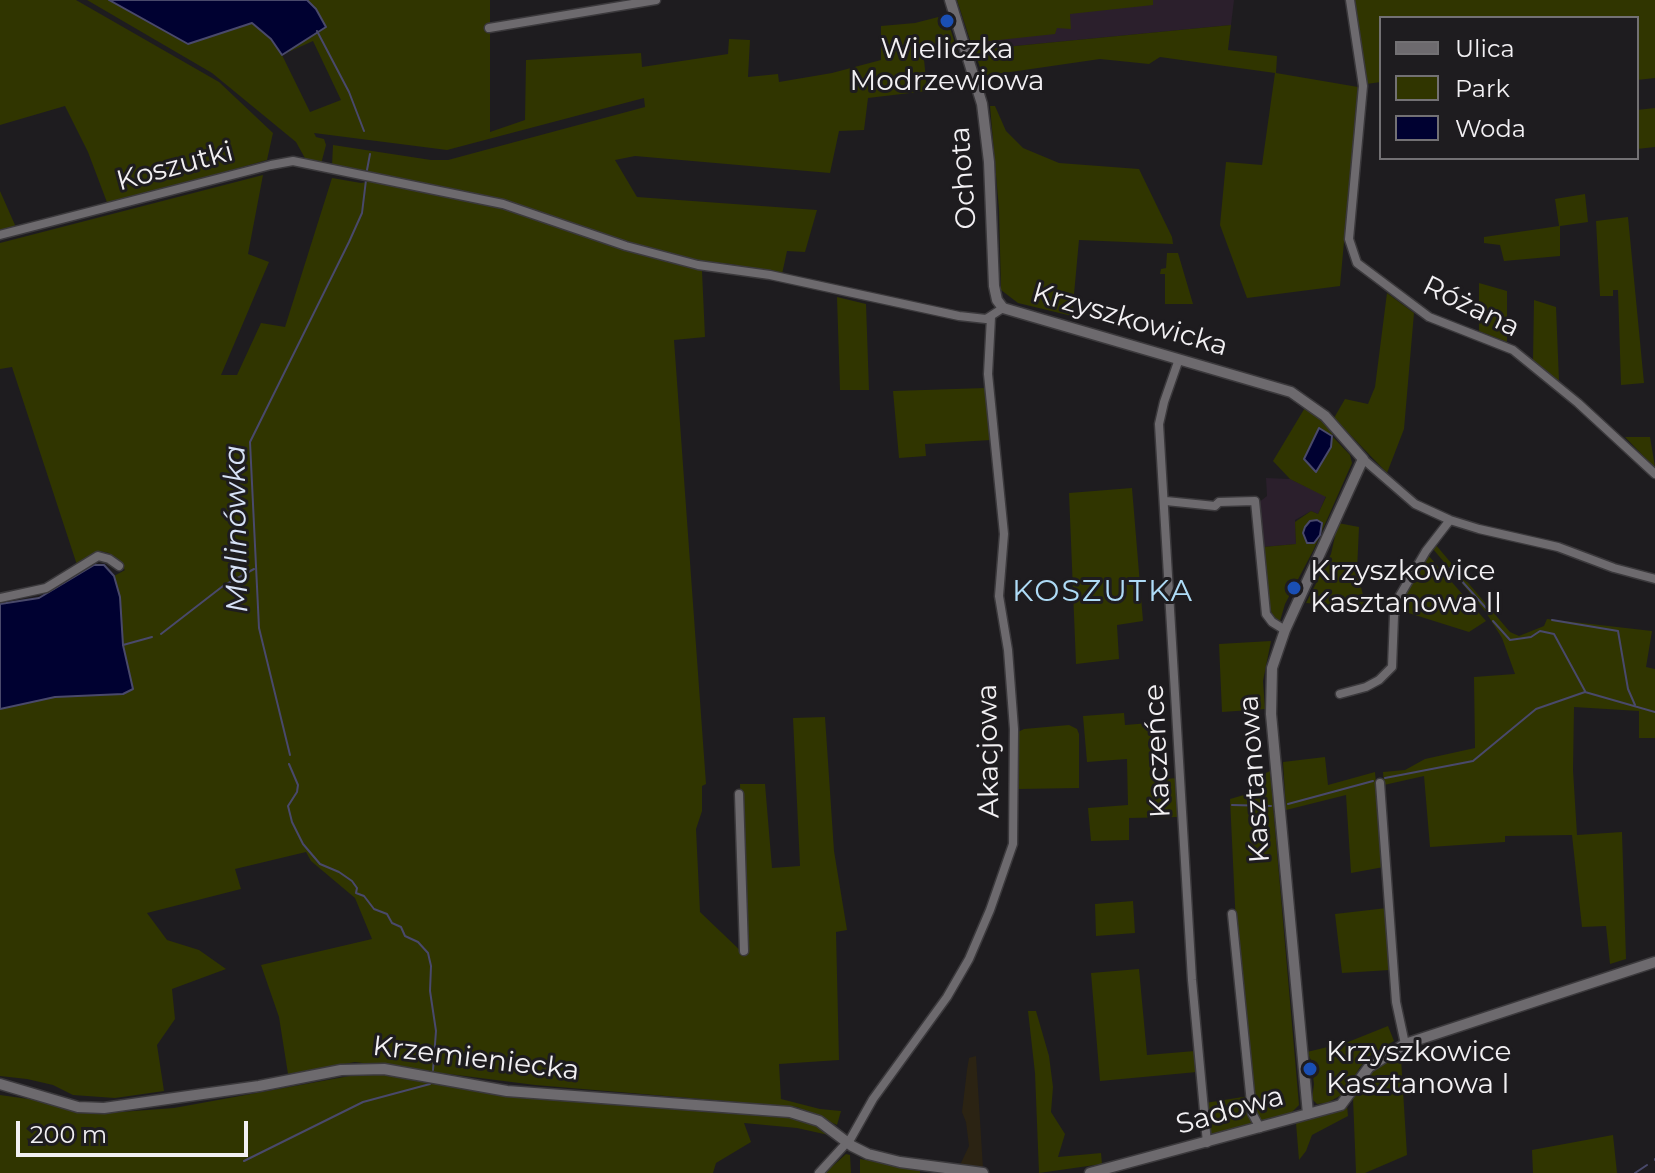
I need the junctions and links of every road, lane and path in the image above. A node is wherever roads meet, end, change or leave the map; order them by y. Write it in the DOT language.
graph roads {
  1 [pos="656,0"];
  2 [pos="950,0"];
  3 [pos="1350,0"];
  4 [pos="489,28"];
  5 [pos="362,176"];
  6 [pos="0,235"];
  7 [pos="1003,308"];
  8 [pos="991,317"];
  9 [pos="1179,359"];
  10 [pos="1363,459"];
  11 [pos="1655,474"];
  12 [pos="1166,501"];
  13 [pos="1450,520"];
  14 [pos="119,566"];
  15 [pos="1655,579"];
  16 [pos="0,598"];
  17 [pos="1285,630"];
  18 [pos="1340,694"];
  19 [pos="1380,783"];
  20 [pos="739,794"];
  21 [pos="1232,914"];
  22 [pos="744,951"];
  23 [pos="1655,962"];
  24 [pos="1405,1044"];
  25 [pos="0,1084"];
  26 [pos="1308,1114"];
  27 [pos="1260,1128"];
  28 [pos="847,1142"];
  29 [pos="1207,1143"];
  30 [pos="819,1173"];
  31 [pos="983,1173"];
  32 [pos="1090,1173"];
  1 -- 4 [label="street"];
  2 -- 7 [label="street, Ochota"];
  3 -- 11 [label="street, Różana"];
  5 -- 6 [label="street, Koszutki"];
  5 -- 8 [label="street, Krzyszkowicka"];
  7 -- 8 [label="street, Krzyszkowicka"];
  7 -- 9 [label="street, Krzyszkowicka"];
  8 -- 28 [label="street, Akacjowa"];
  9 -- 10 [label="street, Krzyszkowicka"];
  9 -- 12 [label="street, Kaczeńce"];
  10 -- 13 [label="street, Krzyszkowicka"];
  10 -- 17 [label="street, Kasztanowa"];
  12 -- 17 [label="street"];
  12 -- 29 [label="street, Kaczeńce"];
  13 -- 15 [label="street, Krzyszkowicka"];
  13 -- 18 [label="street"];
  14 -- 16 [label="street"];
  17 -- 26 [label="street, Kasztanowa"];
  19 -- 24 [label="street"];
  20 -- 22 [label="street"];
  21 -- 27 [label="street"];
  23 -- 24 [label="street, Sadowa"];
  24 -- 26 [label="street, Sadowa"];
  25 -- 28 [label="street, Krzemieniecka"];
  26 -- 27 [label="street, Sadowa"];
  27 -- 29 [label="street, Sadowa"];
  28 -- 30 [label="street, Akacjowa"];
  28 -- 31 [label="street"];
  29 -- 32 [label="street, Sadowa"];
}
